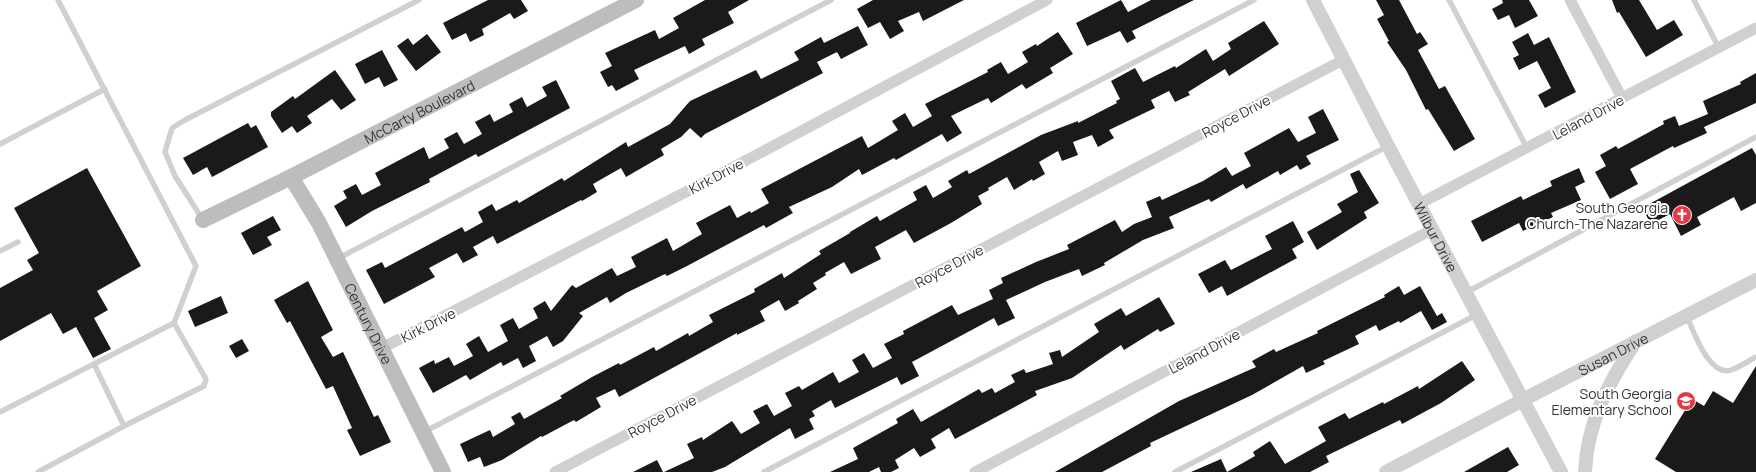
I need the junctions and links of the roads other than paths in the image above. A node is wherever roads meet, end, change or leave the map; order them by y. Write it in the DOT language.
graph roads {
  1 [pos="58,0"];
  2 [pos="419,0"];
  3 [pos="636,0"];
  4 [pos="831,0"];
  5 [pos="1047,0"];
  6 [pos="1254,0"];
  7 [pos="1314,0"];
  8 [pos="1449,0"];
  9 [pos="1570,0"];
  10 [pos="1694,0"];
  11 [pos="1756,28"];
  12 [pos="1719,48"];
  13 [pos="1343,60"];
  14 [pos="105,89"];
  15 [pos="1622,98"];
  16 [pos="1756,137"];
  17 [pos="0,144"];
  18 [pos="1388,146"];
  19 [pos="1527,148"];
  20 [pos="291,177"];
  21 [pos="1420,204"];
  22 [pos="203,220"];
  23 [pos="1433,229"];
  24 [pos="18,242"];
  25 [pos="0,251"];
  26 [pos="337,259"];
  27 [pos="1756,280"];
  28 [pos="1466,292"];
  29 [pos="1478,314"];
  30 [pos="1686,317"];
  31 [pos="174,323"];
  32 [pos="1636,341"];
  33 [pos="382,348"];
  34 [pos="1756,357"];
  35 [pos="94,364"];
  36 [pos="1522,401"];
  37 [pos="0,412"];
  38 [pos="124,426"];
  39 [pos="424,432"];
  40 [pos="38,472"];
  41 [pos="444,472"];
  42 [pos="555,472"];
  43 [pos="764,472"];
  44 [pos="975,472"];
  45 [pos="1175,472"];
  46 [pos="1386,472"];
  47 [pos="1561,472"];
  48 [pos="1585,472"];
  1 -- 14 [label="lane"];
  2 -- 22 [label="lane"];
  3 -- 20 [label="main road, McCarty Boulevard"];
  4 -- 26 [label="lane"];
  5 -- 33 [label="street, Kirk Drive"];
  6 -- 39 [label="lane"];
  7 -- 13 [label="street, Wilbur Drive"];
  8 -- 19 [label="lane"];
  9 -- 15 [label="street"];
  10 -- 12 [label="lane"];
  11 -- 12 [label="street, Leland Drive"];
  12 -- 15 [label="street, Leland Drive"];
  13 -- 18 [label="street, Wilbur Drive"];
  13 -- 42 [label="street, Royce Drive"];
  14 -- 17 [label="lane"];
  14 -- 31 [label="lane"];
  15 -- 19 [label="street, Leland Drive"];
  16 -- 28 [label="lane"];
  18 -- 21 [label="street, Wilbur Drive"];
  18 -- 43 [label="lane"];
  19 -- 21 [label="street, Leland Drive"];
  20 -- 22 [label="main road, McCarty Boulevard"];
  20 -- 26 [label="main road, Century Drive"];
  21 -- 23 [label="street, Wilbur Drive"];
  23 -- 28 [label="street, Wilbur Drive"];
  23 -- 44 [label="street, Leland Drive"];
  24 -- 25 [label="lane"];
  26 -- 33 [label="main road, Century Drive"];
  27 -- 30 [label="street, Susan Drive"];
  28 -- 29 [label="street, Wilbur Drive"];
  29 -- 36 [label="street, Wilbur Drive"];
  29 -- 45 [label="lane"];
  30 -- 32 [label="street, Susan Drive"];
  30 -- 34 [label="lane"];
  31 -- 35 [label="lane"];
  31 -- 38 [label="lane"];
  32 -- 36 [label="street, Susan Drive"];
  32 -- 48 [label="street"];
  33 -- 39 [label="main road, Century Drive"];
  35 -- 37 [label="lane"];
  35 -- 38 [label="lane"];
  36 -- 46 [label="street, Susan Drive"];
  36 -- 47 [label="street, Wilbur Drive"];
  38 -- 40 [label="lane"];
  39 -- 41 [label="main road, Century Drive"];
}
